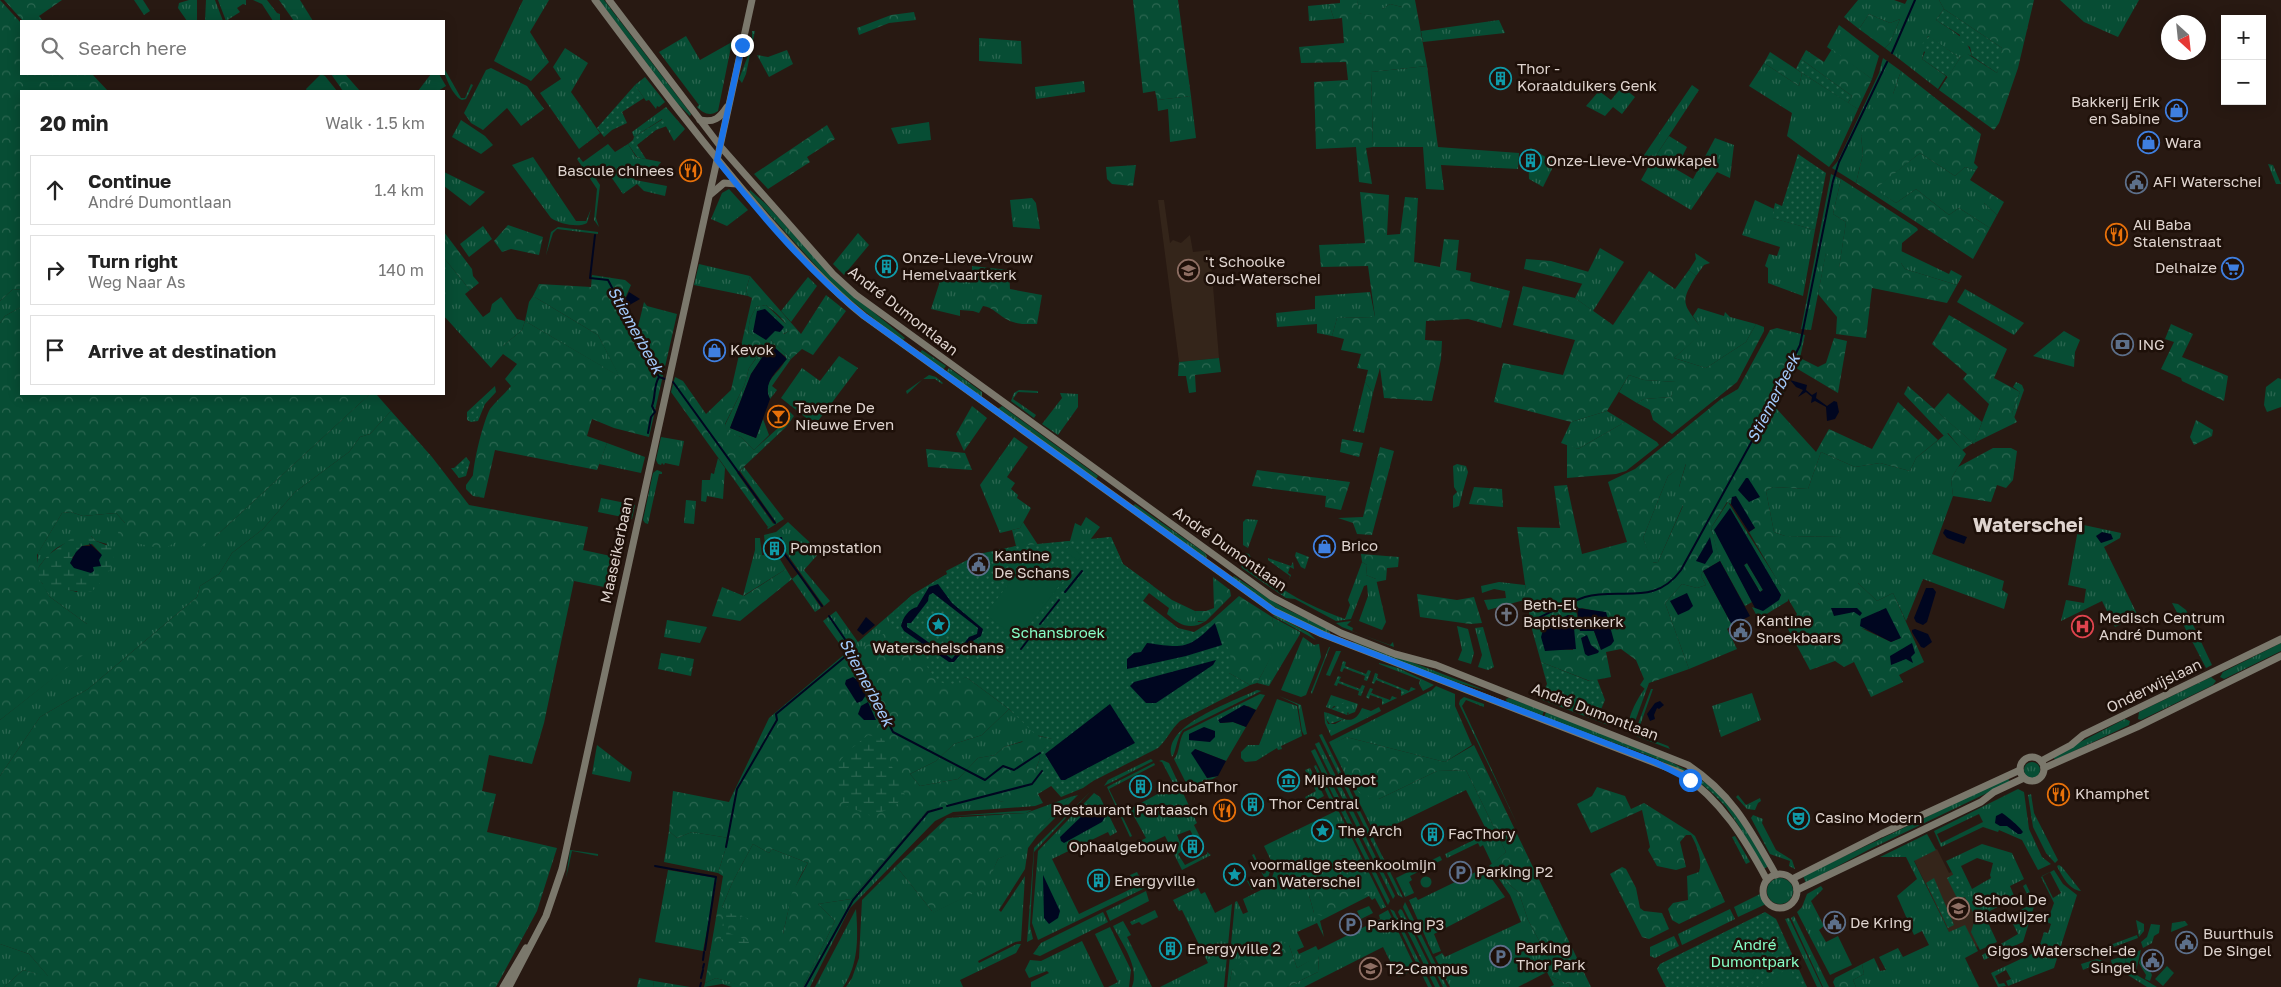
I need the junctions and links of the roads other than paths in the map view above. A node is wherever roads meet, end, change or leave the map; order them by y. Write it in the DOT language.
graph roads {
  1 [pos="595,0"];
  2 [pos="609,0"];
  3 [pos="752,0"];
  4 [pos="729,104"];
  5 [pos="700,120"];
  6 [pos="720,146"];
  7 [pos="717,160"];
  8 [pos="737,184"];
  9 [pos="711,194"];
  10 [pos="2281,639"];
  11 [pos="2281,656"];
  12 [pos="2041,761"];
  13 [pos="2044,768"];
  14 [pos="2020,770"];
  15 [pos="2024,778"];
  16 [pos="1776,875"];
  17 [pos="1792,879"];
  18 [pos="1768,880"];
  19 [pos="1797,890"];
  20 [pos="531,942"];
  21 [pos="503,987"];
  22 [pos="509,987"];
  1 -- 7 [label="main road, André Dumontlaan"];
  2 -- 5 [label="main road, André Dumontlaan"];
  3 -- 4 [label="main road, Maaseikerbaan"];
  4 -- 5 [label="main road"];
  4 -- 6 [label="main road, Maaseikerbaan"];
  5 -- 6 [label="main road, André Dumontlaan"];
  6 -- 7 [label="main road, Maaseikerbaan"];
  6 -- 16 [label="main road, André Dumontlaan"];
  7 -- 8 [label="main road, André Dumontlaan"];
  7 -- 9 [label="main road, Maaseikerbaan"];
  8 -- 9 [label="main road"];
  8 -- 18 [label="main road, André Dumontlaan"];
  9 -- 20 [label="main road, Maaseikerbaan"];
  10 -- 12 [label="main road, Onderwijslaan"];
  11 -- 13 [label="main road, Onderwijslaan"];
  12 -- 13 [label="main road"];
  12 -- 14 [label="main road, Onderwijslaan"];
  13 -- 15 [label="main road, Onderwijslaan"];
  14 -- 15 [label="main road"];
  14 -- 17 [label="main road, Onderwijslaan"];
  15 -- 19 [label="main road, Onderwijslaan"];
  16 -- 17 [label="main road"];
  16 -- 18 [label="main road"];
  17 -- 19 [label="main road"];
  18 -- 19 [label="main road"];
  20 -- 21 [label="main road, Maaseikerbaan"];
  20 -- 22 [label="main road, Maaseikerbaan"];
}
